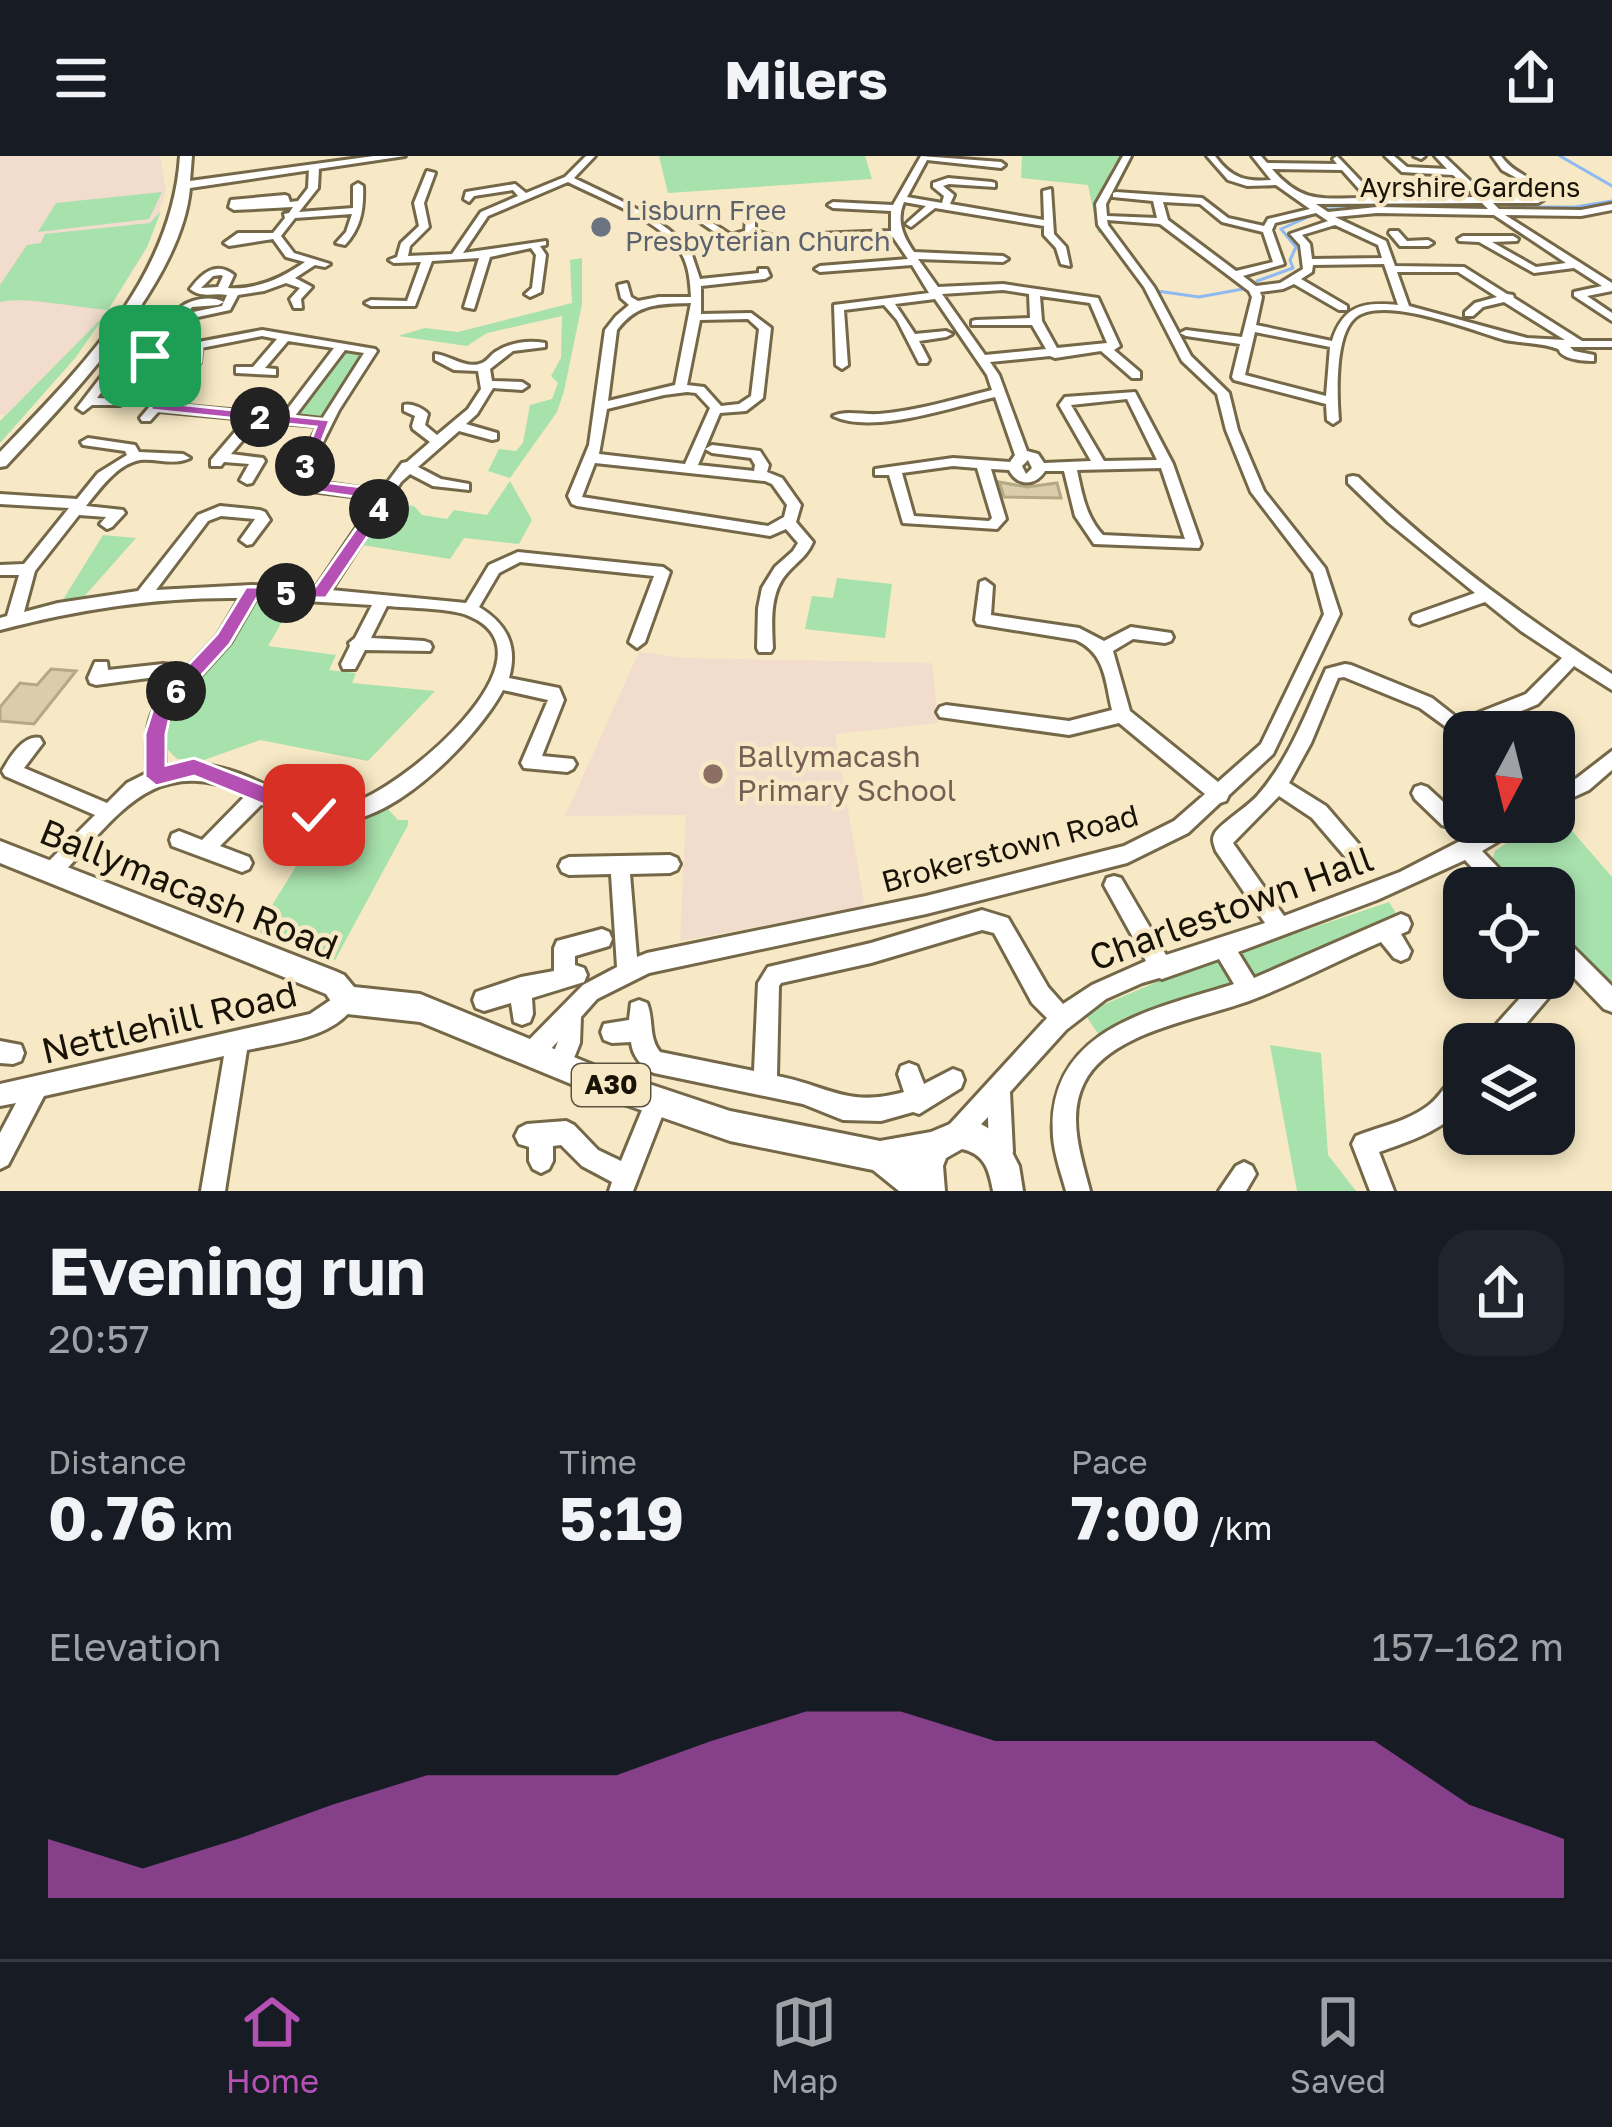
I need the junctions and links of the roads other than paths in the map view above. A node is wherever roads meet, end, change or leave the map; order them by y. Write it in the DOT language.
graph roads {
  1 [pos="187,156"];
  2 [pos="399,156"];
  3 [pos="590,156"];
  4 [pos="1127,156"];
  5 [pos="1211,156"];
  6 [pos="1334,156"];
  7 [pos="1389,156"];
  8 [pos="1439,156"];
  9 [pos="1496,156"];
  10 [pos="925,157"];
  11 [pos="1269,159"];
  12 [pos="1001,164"];
  13 [pos="1345,167"];
  14 [pos="314,168"];
  15 [pos="1454,172"];
  16 [pos="426,174"];
  17 [pos="568,179"];
  18 [pos="1278,182"];
  19 [pos="187,185"];
  20 [pos="992,185"];
  21 [pos="358,186"];
  22 [pos="519,191"];
  23 [pos="1048,191"];
  24 [pos="1116,194"];
  25 [pos="1372,198"];
  26 [pos="469,199"];
  27 [pos="1156,199"];
  28 [pos="1481,199"];
  29 [pos="1309,201"];
  30 [pos="940,203"];
  31 [pos="898,204"];
  32 [pos="833,205"];
  33 [pos="1612,207"];
  34 [pos="752,208"];
  35 [pos="286,210"];
  36 [pos="688,210"];
  37 [pos="356,211"];
  38 [pos="1597,211"];
  39 [pos="984,212"];
  40 [pos="1495,212"];
  41 [pos="1328,215"];
  42 [pos="1110,218"];
  43 [pos="1612,218"];
  44 [pos="1163,221"];
  45 [pos="911,224"];
  46 [pos="1049,224"];
  47 [pos="980,230"];
  48 [pos="1267,230"];
  49 [pos="750,233"];
  50 [pos="896,234"];
  51 [pos="818,237"];
  52 [pos="1463,238"];
  53 [pos="779,239"];
  54 [pos="1513,239"];
  55 [pos="734,241"];
  56 [pos="1379,241"];
  57 [pos="1483,241"];
  58 [pos="340,243"];
  59 [pos="1428,243"];
  60 [pos="689,249"];
  61 [pos="485,255"];
  62 [pos="456,256"];
  63 [pos="428,257"];
  64 [pos="910,258"];
  65 [pos="1004,259"];
  66 [pos="1310,262"];
  67 [pos="1066,264"];
  68 [pos="1390,265"];
  69 [pos="1576,266"];
  70 [pos="820,269"];
  71 [pos="763,271"];
  72 [pos="1236,274"];
  73 [pos="202,275"];
  74 [pos="287,279"];
  75 [pos="1295,280"];
  76 [pos="623,283"];
  77 [pos="696,283"];
  78 [pos="1612,288"];
  79 [pos="1254,289"];
  80 [pos="1034,291"];
  81 [pos="537,292"];
  82 [pos="934,294"];
  83 [pos="1509,297"];
  84 [pos="378,300"];
  85 [pos="697,300"];
  86 [pos="475,304"];
  87 [pos="634,304"];
  88 [pos="889,304"];
  89 [pos="298,306"];
  90 [pos="1405,310"];
  91 [pos="1319,313"];
  92 [pos="1469,314"];
  93 [pos="696,317"];
  94 [pos="1612,318"];
  95 [pos="1036,321"];
  96 [pos="976,323"];
  97 [pos="1186,333"];
  98 [pos="946,334"];
  99 [pos="1247,334"];
  100 [pos="286,337"];
  101 [pos="911,338"];
  102 [pos="1560,344"];
  103 [pos="1579,344"];
  104 [pos="1612,344"];
  105 [pos="541,345"];
  106 [pos="195,346"];
  107 [pos="342,346"];
  108 [pos="1337,346"];
  109 [pos="1106,349"];
  110 [pos="1055,354"];
  111 [pos="439,357"];
  112 [pos="1590,358"];
  113 [pos="982,359"];
  114 [pos="923,360"];
  115 [pos="842,365"];
  116 [pos="484,368"];
  117 [pos="240,370"];
  118 [pos="256,371"];
  119 [pos="272,372"];
  120 [pos="487,384"];
  121 [pos="523,386"];
  122 [pos="681,386"];
  123 [pos="998,392"];
  124 [pos="1135,400"];
  125 [pos="1330,401"];
  126 [pos="116,402"];
  127 [pos="601,406"];
  128 [pos="407,408"];
  129 [pos="715,410"];
  130 [pos="839,416"];
  131 [pos="255,417"];
  132 [pos="286,420"];
  133 [pos="1333,420"];
  134 [pos="325,424"];
  135 [pos="457,426"];
  136 [pos="491,436"];
  137 [pos="436,441"];
  138 [pos="88,442"];
  139 [pos="717,453"];
  140 [pos="134,456"];
  141 [pos="183,458"];
  142 [pos="592,458"];
  143 [pos="1017,461"];
  144 [pos="0,462"];
  145 [pos="1166,464"];
  146 [pos="983,465"];
  147 [pos="407,466"];
  148 [pos="1070,467"];
  149 [pos="1100,467"];
  150 [pos="690,468"];
  151 [pos="256,476"];
  152 [pos="759,476"];
  153 [pos="1354,480"];
  154 [pos="464,487"];
  155 [pos="387,496"];
  156 [pos="0,499"];
  157 [pos="80,502"];
  158 [pos="107,524"];
  159 [pos="786,524"];
  160 [pos="248,540"];
  161 [pos="28,569"];
  162 [pos="0,571"];
  163 [pos="985,586"];
  164 [pos="252,591"];
  165 [pos="146,593"];
  166 [pos="320,594"];
  167 [pos="1487,595"];
  168 [pos="383,599"];
  169 [pos="470,609"];
  170 [pos="7,622"];
  171 [pos="1451,628"];
  172 [pos="1165,637"];
  173 [pos="784,639"];
  174 [pos="637,642"];
  175 [pos="357,643"];
  176 [pos="424,647"];
  177 [pos="1103,650"];
  178 [pos="1570,659"];
  179 [pos="349,664"];
  180 [pos="101,667"];
  181 [pos="192,674"];
  182 [pos="499,683"];
  183 [pos="1612,683"];
  184 [pos="1505,711"];
  185 [pos="946,712"];
  186 [pos="1122,716"];
  187 [pos="1443,716"];
  188 [pos="34,743"];
  189 [pos="1612,759"];
  190 [pos="567,764"];
  191 [pos="156,777"];
  192 [pos="1280,787"];
  193 [pos="1575,788"];
  194 [pos="1421,793"];
  195 [pos="259,794"];
  196 [pos="1220,795"];
  197 [pos="108,812"];
  198 [pos="1443,813"];
  199 [pos="179,841"];
  200 [pos="1480,843"];
  201 [pos="205,849"];
  202 [pos="1469,850"];
  203 [pos="0,852"];
  204 [pos="1355,854"];
  205 [pos="242,863"];
  206 [pos="670,864"];
  207 [pos="620,865"];
  208 [pos="569,866"];
  209 [pos="1485,867"];
  210 [pos="50,872"];
  211 [pos="1114,885"];
  212 [pos="1280,928"];
  213 [pos="602,939"];
  214 [pos="1223,947"];
  215 [pos="1401,951"];
  216 [pos="1575,964"];
  217 [pos="1162,968"];
  218 [pos="1579,968"];
  219 [pos="1575,969"];
  220 [pos="628,971"];
  221 [pos="564,978"];
  222 [pos="521,988"];
  223 [pos="1250,990"];
  224 [pos="1534,999"];
  225 [pos="346,1000"];
  226 [pos="484,1000"];
  227 [pos="1612,1001"];
  228 [pos="574,1007"];
  229 [pos="522,1014"];
  230 [pos="1061,1018"];
  231 [pos="1512,1023"];
  232 [pos="612,1031"];
  233 [pos="237,1042"];
  234 [pos="532,1053"];
  235 [pos="560,1065"];
  236 [pos="910,1074"];
  237 [pos="953,1080"];
  238 [pos="765,1084"];
  239 [pos="38,1085"];
  240 [pos="999,1093"];
  241 [pos="0,1094"];
  242 [pos="657,1101"];
  243 [pos="919,1103"];
  244 [pos="1443,1110"];
  245 [pos="946,1139"];
  246 [pos="537,1144"];
  247 [pos="880,1156"];
  248 [pos="0,1157"];
  249 [pos="1010,1179"];
  250 [pos="623,1183"];
  251 [pos="213,1191"];
  252 [pos="927,1191"];
  253 [pos="1078,1191"];
  254 [pos="1382,1191"];
  1 -- 19 [label="main road"];
  2 -- 14 [label="main road"];
  3 -- 17 [label="street"];
  4 -- 196 [label="street, Brokerstown Road"];
  5 -- 18 [label="street"];
  6 -- 13 [label="street"];
  7 -- 15 [label="street"];
  8 -- 15 [label="street"];
  9 -- 28 [label="street, Ayrshire Gardens"];
  10 -- 12 [label="street"];
  10 -- 31 [label="street"];
  11 -- 13 [label="street"];
  11 -- 18 [label="street"];
  13 -- 25 [label="street"];
  14 -- 19 [label="main road"];
  14 -- 35 [label="street"];
  15 -- 28 [label="street"];
  16 -- 63 [label="street"];
  17 -- 22 [label="street"];
  17 -- 60 [label="street"];
  18 -- 29 [label="street"];
  19 -- 144 [label="main road"];
  20 -- 30 [label="street"];
  21 -- 37 [label="street"];
  22 -- 26 [label="street"];
  22 -- 62 [label="street"];
  23 -- 46 [label="street"];
  24 -- 27 [label="street"];
  25 -- 28 [label="street, Ayrshire Gardens"];
  25 -- 29 [label="street, Ayrshire Gardens"];
  27 -- 44 [label="street"];
  27 -- 48 [label="street"];
  28 -- 40 [label="street"];
  29 -- 41 [label="street"];
  30 -- 31 [label="street"];
  30 -- 39 [label="street"];
  30 -- 45 [label="street"];
  31 -- 32 [label="street"];
  31 -- 50 [label="street"];
  33 -- 38 [label="street, Ayrshire Gardens"];
  34 -- 49 [label="street"];
  35 -- 37 [label="street"];
  35 -- 74 [label="street"];
  36 -- 55 [label="street"];
  37 -- 58 [label="street"];
  38 -- 40 [label="street, Ayrshire Gardens"];
  38 -- 43 [label="street"];
  39 -- 46 [label="street"];
  39 -- 47 [label="street"];
  40 -- 41 [label="street, Ayrshire Gardens"];
  40 -- 69 [label="street"];
  41 -- 48 [label="street, Ayrshire Gardens"];
  41 -- 56 [label="street"];
  41 -- 66 [label="street, Ayrshire Gardens"];
  42 -- 44 [label="street"];
  44 -- 72 [label="street"];
  46 -- 67 [label="street"];
  48 -- 72 [label="street"];
  49 -- 53 [label="street"];
  49 -- 55 [label="street"];
  50 -- 51 [label="street"];
  50 -- 64 [label="street"];
  52 -- 57 [label="street"];
  54 -- 57 [label="street"];
  55 -- 60 [label="street"];
  56 -- 59 [label="street"];
  56 -- 68 [label="street"];
  57 -- 69 [label="street"];
  60 -- 77 [label="street"];
  61 -- 62 [label="street"];
  61 -- 81 [label="street"];
  61 -- 86 [label="street"];
  62 -- 63 [label="street"];
  63 -- 84 [label="street"];
  64 -- 65 [label="street"];
  64 -- 70 [label="street"];
  64 -- 82 [label="street"];
  66 -- 68 [label="street"];
  66 -- 75 [label="street, Ayrshire Gardens"];
  68 -- 83 [label="street"];
  68 -- 90 [label="street"];
  69 -- 78 [label="street"];
  71 -- 77 [label="street"];
  72 -- 79 [label="street"];
  73 -- 74 [label="street"];
  74 -- 89 [label="street"];
  75 -- 79 [label="street"];
  75 -- 91 [label="street"];
  76 -- 87 [label="street"];
  77 -- 85 [label="street"];
  78 -- 94 [label="street"];
  79 -- 99 [label="street"];
  80 -- 82 [label="street"];
  80 -- 95 [label="street"];
  80 -- 109 [label="street"];
  82 -- 88 [label="street"];
  82 -- 113 [label="street"];
  83 -- 92 [label="street"];
  83 -- 103 [label="street"];
  85 -- 87 [label="street"];
  85 -- 93 [label="street"];
  87 -- 127 [label="street"];
  88 -- 101 [label="street"];
  88 -- 115 [label="street"];
  90 -- 102 [label="street"];
  90 -- 108 [label="street"];
  93 -- 122 [label="street"];
  93 -- 129 [label="street"];
  95 -- 96 [label="street"];
  95 -- 110 [label="street"];
  97 -- 99 [label="street"];
  98 -- 101 [label="street"];
  99 -- 108 [label="street"];
  99 -- 125 [label="street"];
  100 -- 106 [label="street"];
  100 -- 107 [label="street"];
  100 -- 118 [label="street"];
  101 -- 114 [label="street"];
  102 -- 103 [label="street"];
  102 -- 112 [label="street"];
  103 -- 104 [label="street"];
  105 -- 116 [label="street"];
  106 -- 126 [label="street"];
  106 -- 131 [label="street"];
  107 -- 132 [label="street"];
  107 -- 134 [label="street"];
  108 -- 125 [label="street"];
  109 -- 110 [label="street"];
  109 -- 124 [label="street"];
  110 -- 113 [label="street"];
  111 -- 116 [label="street"];
  113 -- 123 [label="street"];
  116 -- 120 [label="street"];
  117 -- 118 [label="street"];
  118 -- 119 [label="street"];
  120 -- 121 [label="street"];
  120 -- 135 [label="street"];
  122 -- 127 [label="street"];
  122 -- 129 [label="street"];
  123 -- 130 [label="street"];
  123 -- 143 [label="street"];
  124 -- 145 [label="street"];
  124 -- 149 [label="street"];
  125 -- 133 [label="street"];
  127 -- 142 [label="street"];
  128 -- 137 [label="street"];
  129 -- 150 [label="street"];
  131 -- 132 [label="street"];
  131 -- 151 [label="street"];
  132 -- 134 [label="street"];
  134 -- 155 [label="street"];
  135 -- 136 [label="street"];
  135 -- 137 [label="street"];
  137 -- 147 [label="street"];
  138 -- 140 [label="street"];
  139 -- 152 [label="street"];
  140 -- 141 [label="street"];
  140 -- 157 [label="street"];
  142 -- 150 [label="street"];
  142 -- 159 [label="street"];
  143 -- 146 [label="street"];
  143 -- 148 [label="street"];
  145 -- 148 [label="street"];
  145 -- 149 [label="street"];
  146 -- 146 [label="street"];
  147 -- 154 [label="street"];
  147 -- 155 [label="street"];
  148 -- 149 [label="street"];
  150 -- 152 [label="street"];
  152 -- 159 [label="street"];
  153 -- 167 [label="street"];
  155 -- 166 [label="street"];
  156 -- 157 [label="street"];
  157 -- 158 [label="street"];
  157 -- 161 [label="street"];
  159 -- 173 [label="street"];
  160 -- 165 [label="street"];
  161 -- 162 [label="street"];
  161 -- 170 [label="street"];
  163 -- 177 [label="street"];
  164 -- 165 [label="street"];
  164 -- 166 [label="street"];
  164 -- 181 [label="street"];
  165 -- 170 [label="street"];
  166 -- 168 [label="street"];
  167 -- 171 [label="street"];
  167 -- 178 [label="street"];
  168 -- 169 [label="street"];
  168 -- 175 [label="street"];
  169 -- 174 [label="street"];
  169 -- 182 [label="street"];
  172 -- 177 [label="street"];
  175 -- 176 [label="street"];
  175 -- 179 [label="street"];
  177 -- 186 [label="street"];
  178 -- 183 [label="street"];
  178 -- 184 [label="street"];
  180 -- 181 [label="street"];
  181 -- 191 [label="street"];
  182 -- 190 [label="street"];
  182 -- 195 [label="street"];
  185 -- 186 [label="street"];
  186 -- 196 [label="street"];
  187 -- 192 [label="street"];
  188 -- 197 [label="street"];
  189 -- 193 [label="street"];
  191 -- 195 [label="street"];
  191 -- 197 [label="street"];
  192 -- 204 [label="street"];
  192 -- 212 [label="street"];
  194 -- 198 [label="street"];
  195 -- 201 [label="street"];
  196 -- 220 [label="street, Brokerstown Road"];
  197 -- 210 [label="street"];
  199 -- 201 [label="street"];
  200 -- 202 [label="street, Charlestown Hall"];
  201 -- 205 [label="street"];
  202 -- 209 [label="street"];
  202 -- 212 [label="street, Charlestown Hall"];
  203 -- 210 [label="main road, Ballymacash Road / A30"];
  206 -- 207 [label="street"];
  207 -- 208 [label="street"];
  207 -- 220 [label="street"];
  210 -- 225 [label="main road, Ballymacash Road / A30"];
  211 -- 217 [label="street"];
  212 -- 214 [label="street, Charlestown Hall"];
  213 -- 221 [label="street"];
  214 -- 217 [label="street, Charlestown Hall"];
  214 -- 223 [label="street"];
  215 -- 223 [label="street"];
  216 -- 218 [label="street"];
  217 -- 230 [label="street, Charlestown Hall"];
  218 -- 219 [label="street"];
  218 -- 227 [label="street"];
  220 -- 228 [label="street, Brokerstown Road"];
  221 -- 222 [label="street"];
  221 -- 228 [label="street"];
  222 -- 226 [label="street"];
  222 -- 229 [label="street"];
  223 -- 253 [label="street"];
  224 -- 231 [label="street"];
  225 -- 233 [label="street, Nettlehill Road"];
  225 -- 234 [label="main road, A30"];
  228 -- 234 [label="street, Brokerstown Road"];
  228 -- 235 [label="street"];
  230 -- 238 [label="street"];
  230 -- 240 [label="street, Charlestown Hall"];
  232 -- 238 [label="street"];
  233 -- 239 [label="street, Nettlehill Road"];
  233 -- 251 [label="street"];
  234 -- 235 [label="main road, A30"];
  235 -- 242 [label="main road, A30"];
  236 -- 243 [label="street"];
  237 -- 243 [label="street"];
  238 -- 243 [label="street"];
  239 -- 241 [label="street, Nettlehill Road"];
  239 -- 248 [label="street"];
  240 -- 245 [label="street, Charlestown Hall"];
  240 -- 249 [label="street"];
  242 -- 247 [label="main road, A30"];
  242 -- 250 [label="street"];
  244 -- 254 [label="street"];
  245 -- 247 [label="main road, A30"];
  245 -- 249 [label="main road"];
  245 -- 252 [label="main road, A30"];
  246 -- 250 [label="street"];
  247 -- 252 [label="main road, A30"];
}
